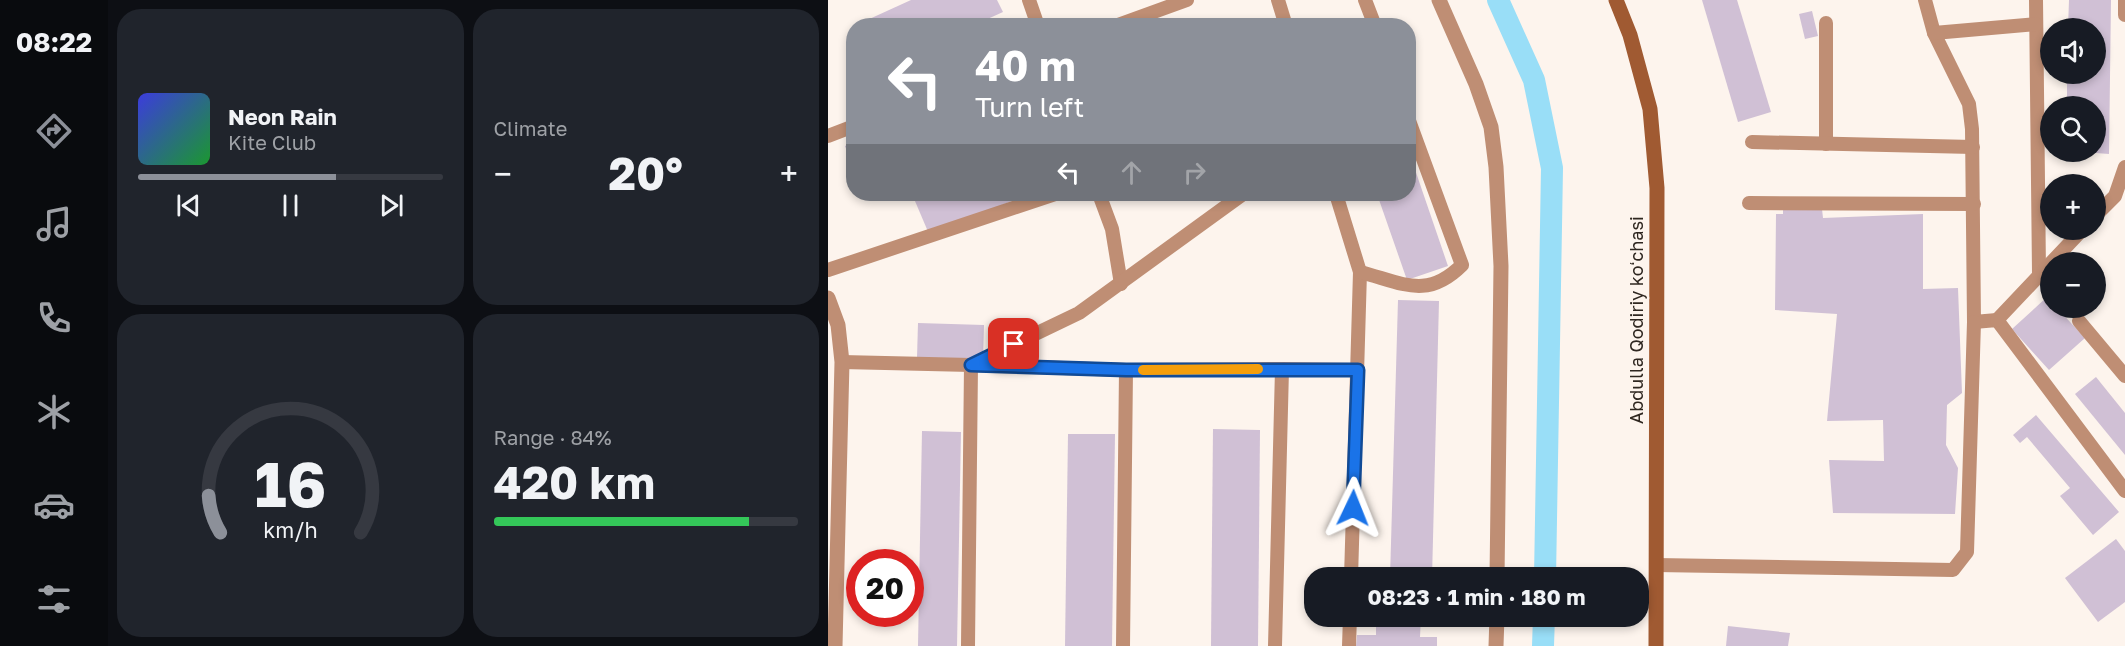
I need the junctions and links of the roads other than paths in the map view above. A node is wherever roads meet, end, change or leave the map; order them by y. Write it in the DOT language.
graph roads {
  1 [pos="1029,0"];
  2 [pos="1187,0"];
  3 [pos="1278,0"];
  4 [pos="1365,0"];
  5 [pos="1439,0"];
  6 [pos="1616,0"];
  7 [pos="1925,0"];
  8 [pos="2036,0"];
  9 [pos="2125,0"];
  10 [pos="2125,15"];
  11 [pos="1035,18"];
  12 [pos="1137,18"];
  13 [pos="1284,18"];
  14 [pos="1372,18"];
  15 [pos="1826,23"];
  16 [pos="2036,24"];
  17 [pos="1934,33"];
  18 [pos="846,129"];
  19 [pos="828,136"];
  20 [pos="1416,140"];
  21 [pos="1752,142"];
  22 [pos="1826,144"];
  23 [pos="1972,147"];
  24 [pos="2125,167"];
  25 [pos="2125,185"];
  26 [pos="2115,196"];
  27 [pos="1034,201"];
  28 [pos="1102,201"];
  29 [pos="1234,201"];
  30 [pos="1338,201"];
  31 [pos="1749,203"];
  32 [pos="1974,204"];
  33 [pos="2106,205"];
  34 [pos="2072,240"];
  35 [pos="828,270"];
  36 [pos="1360,272"];
  37 [pos="2039,273"];
  38 [pos="1121,284"];
  39 [pos="828,298"];
  40 [pos="1997,320"];
  41 [pos="2079,321"];
  42 [pos="1974,322"];
  43 [pos="842,362"];
  44 [pos="971,365"];
  45 [pos="1282,369"];
  46 [pos="1126,370"];
  47 [pos="1358,370"];
  48 [pos="2125,376"];
  49 [pos="2123,485"];
  50 [pos="1656,565"];
  51 [pos="1351,567"];
  52 [pos="1497,567"];
  53 [pos="1349,627"];
  54 [pos="1497,627"];
  55 [pos="835,646"];
  56 [pos="968,646"];
  57 [pos="1123,646"];
  58 [pos="1275,646"];
  59 [pos="1348,646"];
  60 [pos="1496,646"];
  61 [pos="1656,646"];
  1 -- 11 [label="lane"];
  2 -- 12 [label="lane"];
  3 -- 13 [label="lane"];
  4 -- 14 [label="lane"];
  5 -- 52 [label="street"];
  6 -- 50 [label="street, Abdulla Qodiriy koʻchasi"];
  7 -- 17 [label="lane"];
  8 -- 16 [label="lane"];
  9 -- 10 [label="lane"];
  15 -- 22 [label="lane"];
  16 -- 17 [label="lane"];
  16 -- 37 [label="lane"];
  17 -- 23 [label="lane"];
  18 -- 19 [label="lane"];
  20 -- 36 [label="lane"];
  21 -- 22 [label="lane"];
  22 -- 23 [label="lane"];
  23 -- 32 [label="lane"];
  24 -- 26 [label="lane"];
  25 -- 26 [label="lane"];
  26 -- 33 [label="lane"];
  27 -- 35 [label="lane"];
  28 -- 38 [label="lane"];
  29 -- 38 [label="lane"];
  30 -- 36 [label="lane"];
  31 -- 32 [label="lane"];
  32 -- 42 [label="lane"];
  34 -- 37 [label="lane"];
  36 -- 47 [label="lane"];
  37 -- 40 [label="lane"];
  38 -- 44 [label="lane"];
  39 -- 43 [label="street"];
  40 -- 42 [label="lane"];
  40 -- 49 [label="lane"];
  41 -- 48 [label="lane"];
  42 -- 50 [label="lane"];
  43 -- 44 [label="lane"];
  43 -- 55 [label="street"];
  44 -- 46 [label="lane"];
  44 -- 56 [label="lane"];
  45 -- 46 [label="lane"];
  45 -- 47 [label="lane"];
  45 -- 58 [label="lane"];
  46 -- 57 [label="lane"];
  47 -- 51 [label="lane"];
  50 -- 61 [label="street, Abdulla Qodiriy koʻchasi"];
  53 -- 59 [label="lane"];
  54 -- 60 [label="street"];
}
